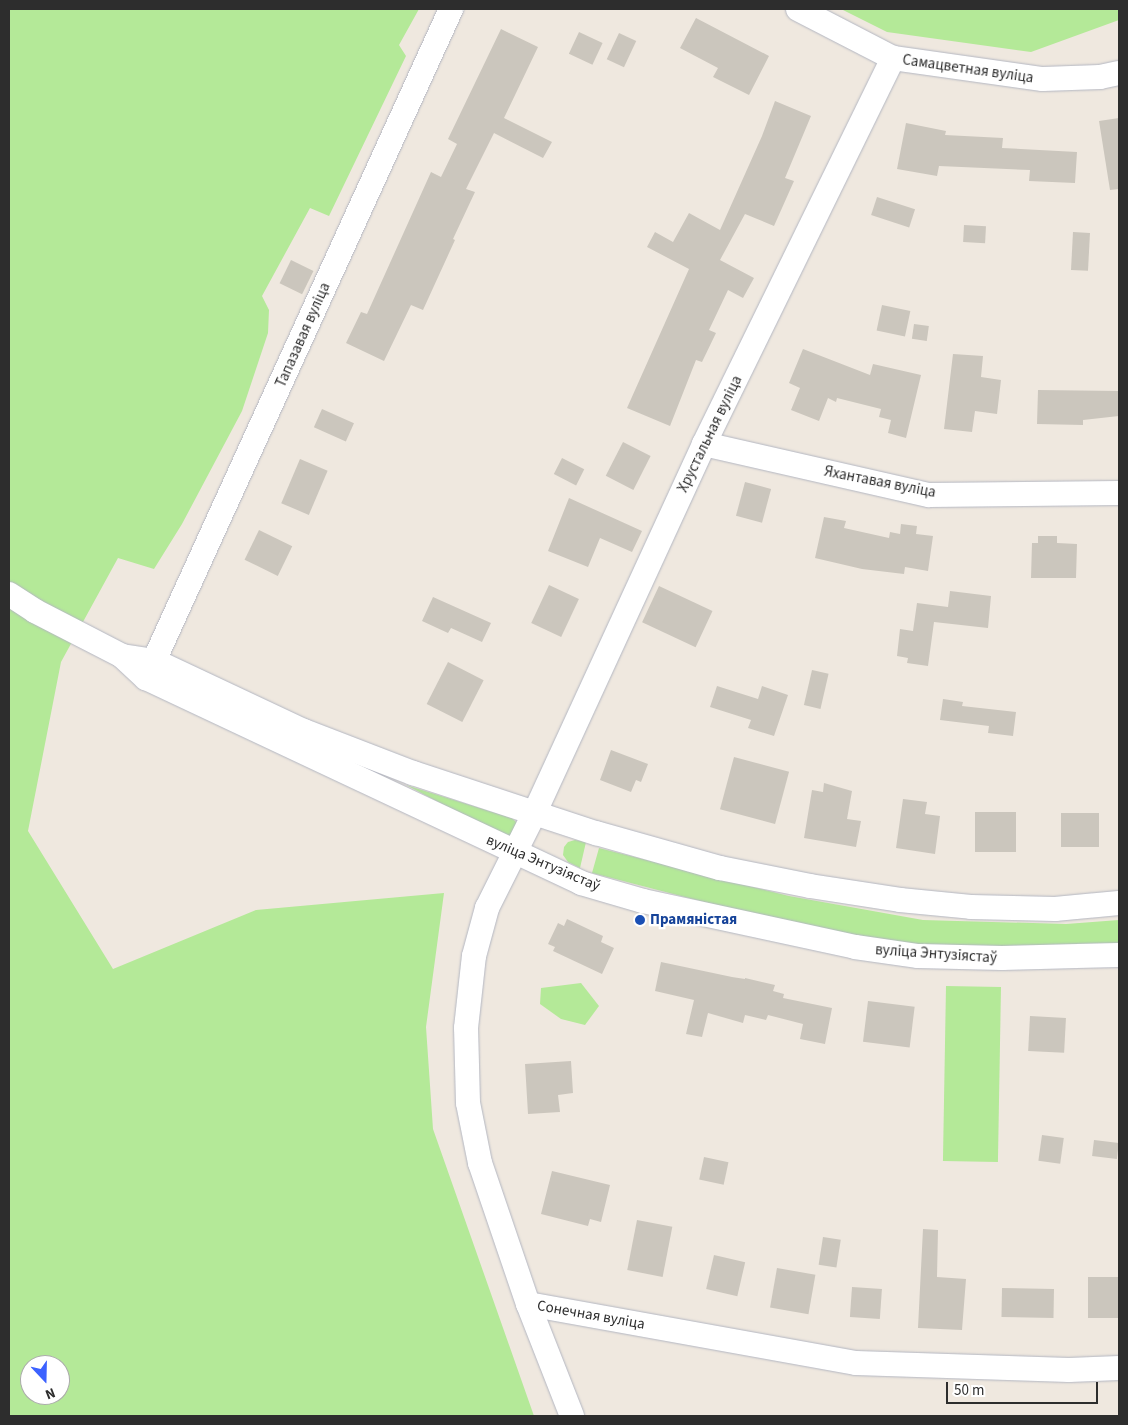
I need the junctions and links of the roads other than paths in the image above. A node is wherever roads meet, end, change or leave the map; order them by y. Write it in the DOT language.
graph roads {
  1 [pos="451,9"];
  2 [pos="798,9"];
  3 [pos="893,58"];
  4 [pos="1119,73"];
  5 [pos="704,444"];
  6 [pos="1119,493"];
  7 [pos="9,594"];
  8 [pos="151,669"];
  9 [pos="534,814"];
  10 [pos="516,853"];
  11 [pos="1119,903"];
  12 [pos="1119,955"];
  13 [pos="528,1304"];
  14 [pos="1119,1368"];
  15 [pos="572,1416"];
  1 -- 8 [label="street, Тапазавая вуліца"];
  2 -- 3 [label="street, Самацветная вуліца"];
  3 -- 4 [label="street, Самацветная вуліца"];
  3 -- 5 [label="street, Хрустальная вуліца"];
  5 -- 6 [label="street, Яхантавая вуліца"];
  5 -- 9 [label="street, Хрустальная вуліца"];
  7 -- 8 [label="street"];
  8 -- 9 [label="street"];
  8 -- 10 [label="street, вуліца Энтузіястаў"];
  9 -- 10 [label="street, Хрустальная вуліца"];
  9 -- 11 [label="street"];
  10 -- 12 [label="street, вуліца Энтузіястаў"];
  10 -- 13 [label="street, Сонечная вуліца"];
  13 -- 14 [label="street, Сонечная вуліца"];
  13 -- 15 [label="street"];
}
